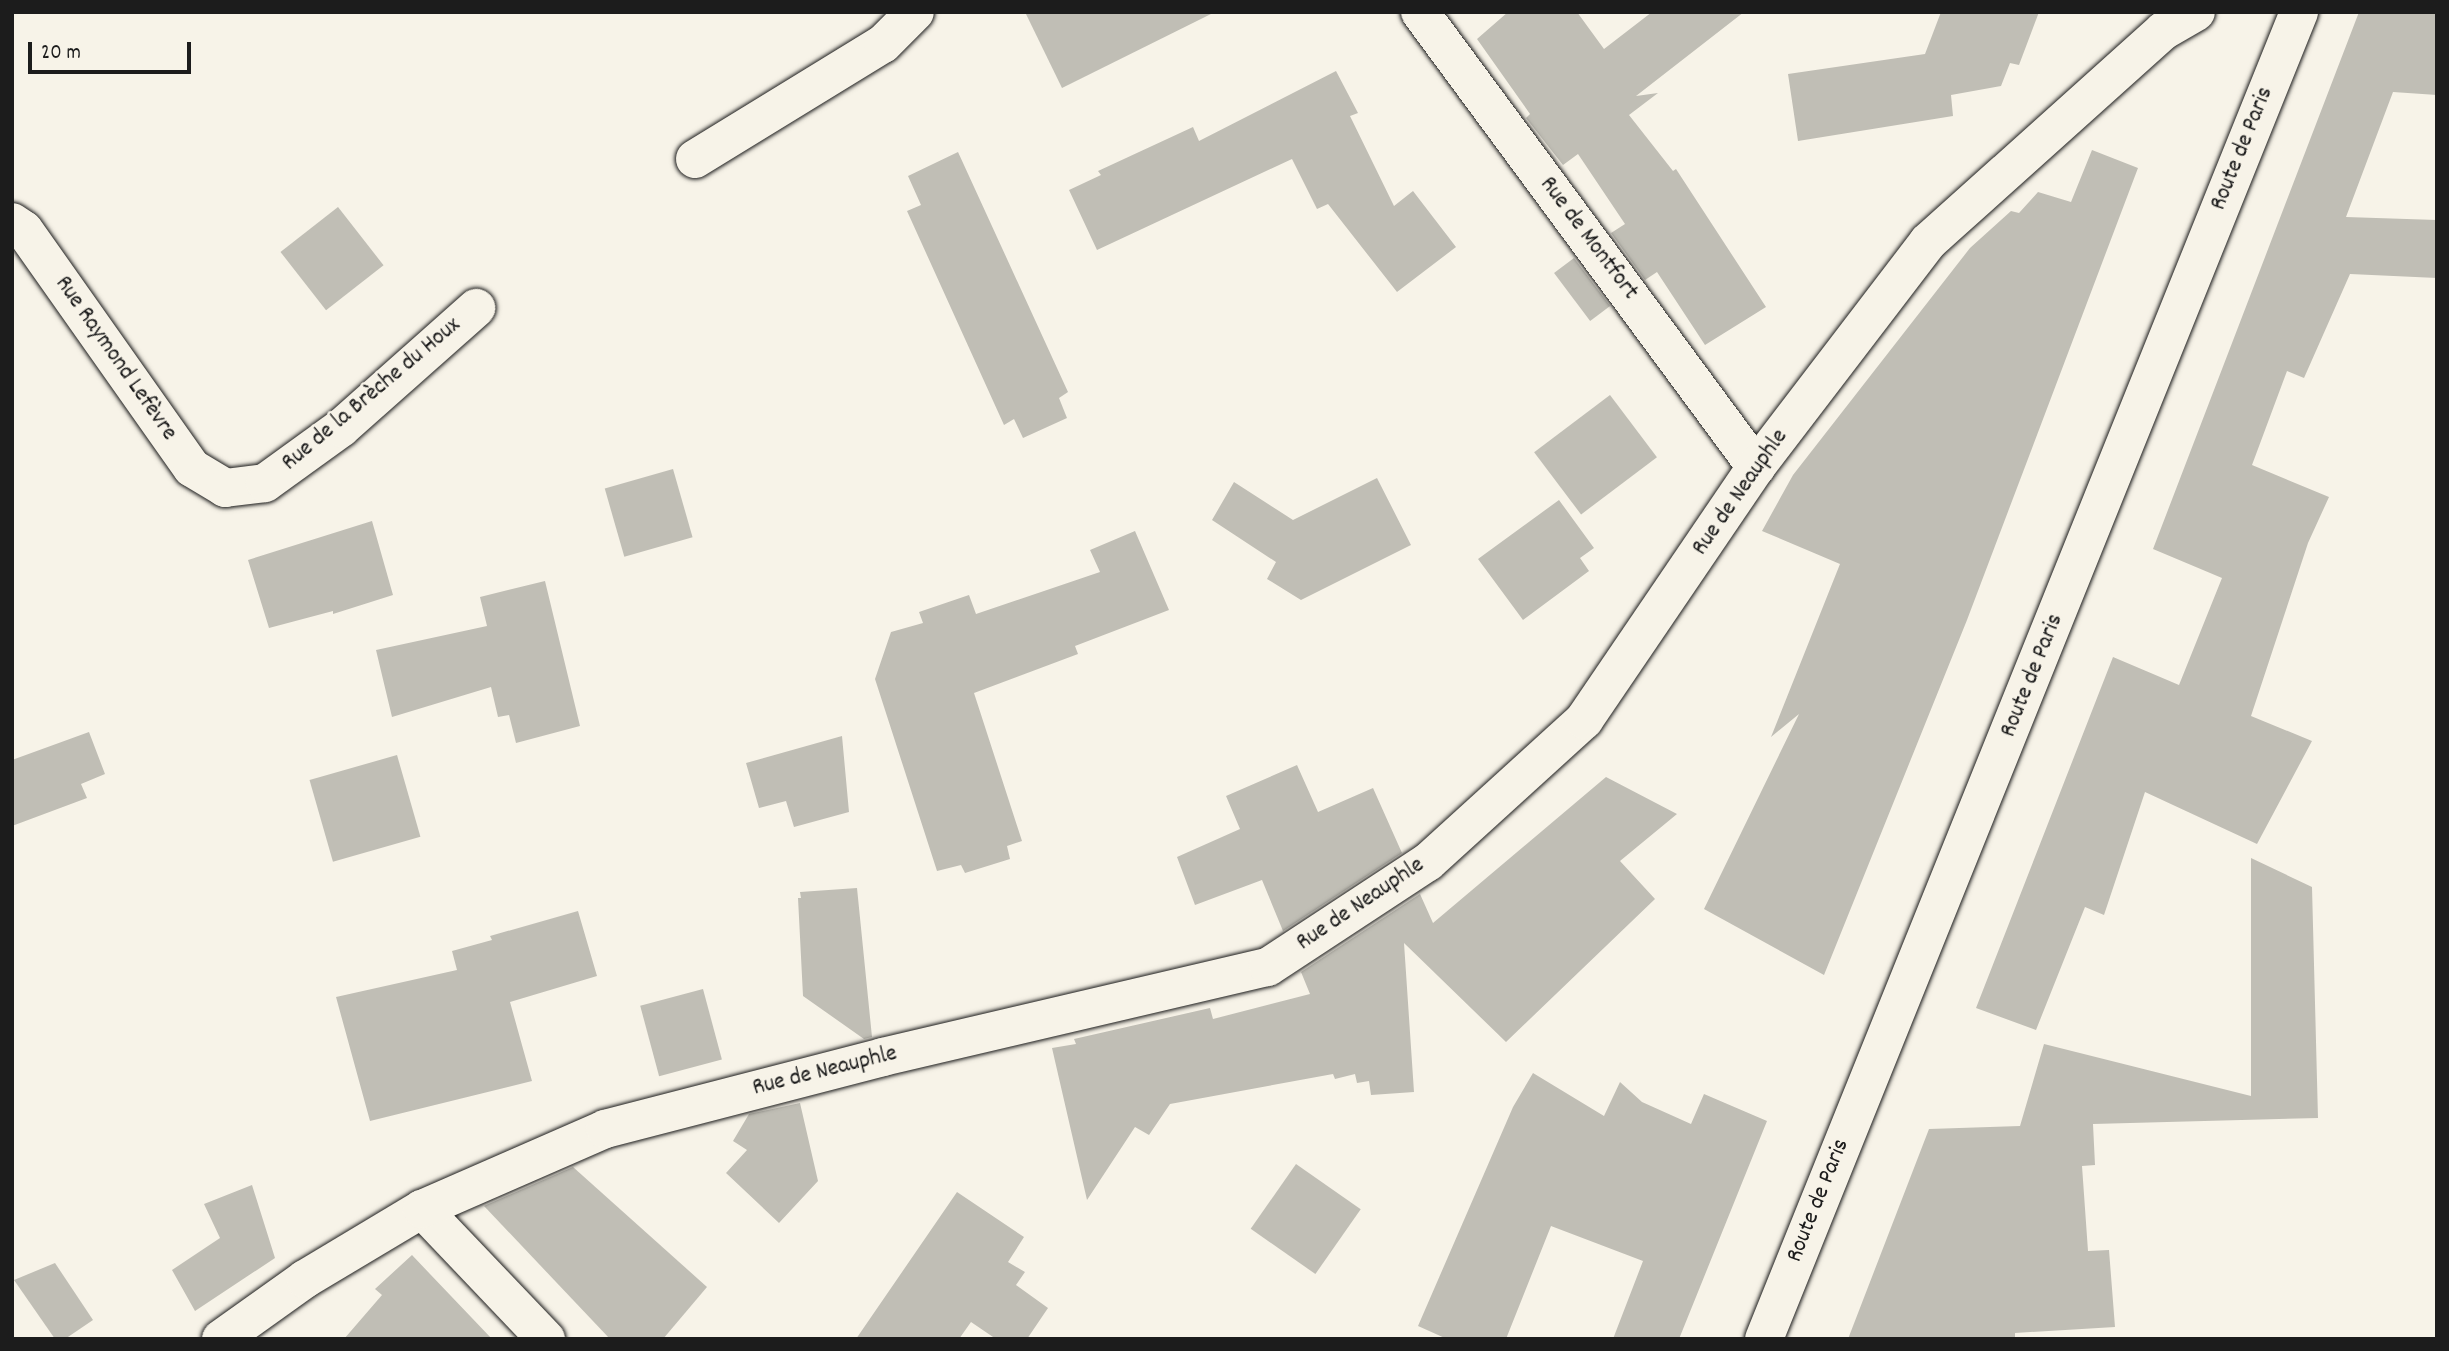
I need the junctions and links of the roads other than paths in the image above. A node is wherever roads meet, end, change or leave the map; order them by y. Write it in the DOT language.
graph roads {
  1 [pos="915,12"];
  2 [pos="1419,12"];
  3 [pos="2196,12"];
  4 [pos="2292,14"];
  5 [pos="695,159"];
  6 [pos="12,222"];
  7 [pos="476,308"];
  8 [pos="1756,467"];
  9 [pos="225,488"];
  10 [pos="422,1209"];
  11 [pos="221,1339"];
  12 [pos="546,1339"];
  13 [pos="1764,1339"];
  1 -- 5 [label="street"];
  2 -- 8 [label="street, Rue de Montfort"];
  3 -- 8 [label="street, Rue de Neauphle"];
  4 -- 13 [label="street, Route de Paris"];
  6 -- 9 [label="street, Rue Raymond Lefèvre"];
  7 -- 9 [label="street, Rue de la Brèche du Houx"];
  8 -- 10 [label="street, Rue de Neauphle"];
  10 -- 11 [label="street, Rue de Neauphle"];
  10 -- 12 [label="street"];
}
